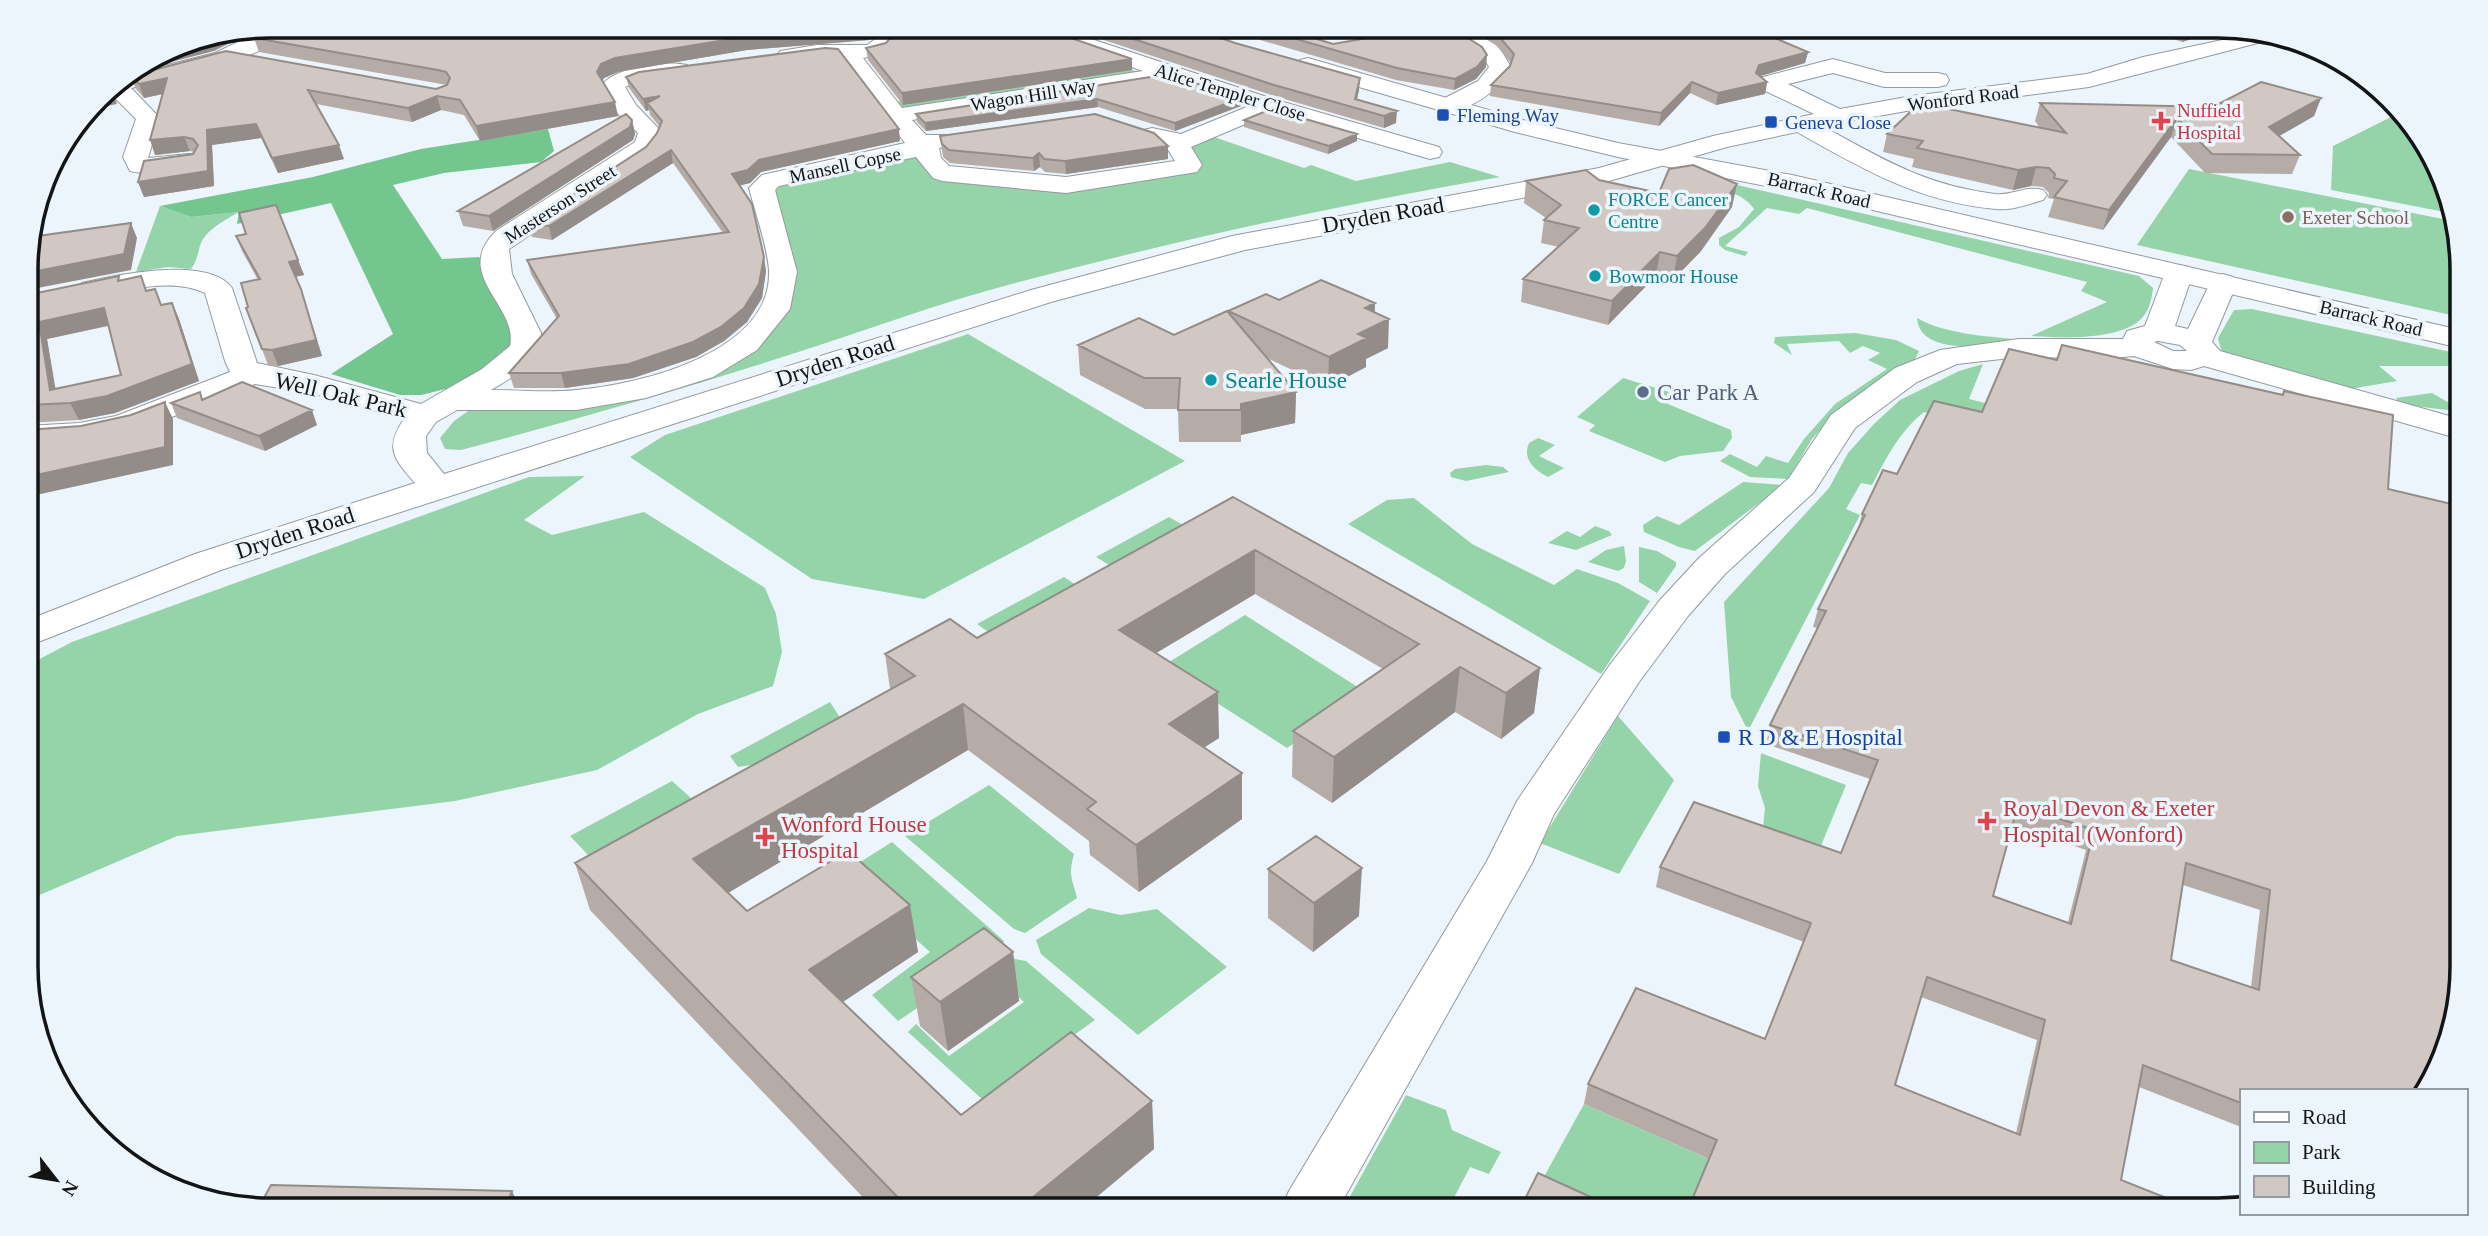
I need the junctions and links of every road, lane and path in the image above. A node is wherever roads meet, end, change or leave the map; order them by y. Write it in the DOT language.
graph roads {
  1 [pos="1463,38"];
  2 [pos="259,39"];
  3 [pos="884,39"];
  4 [pos="1067,39"];
  5 [pos="2246,41"];
  6 [pos="848,53"];
  7 [pos="229,55"];
  8 [pos="760,60"];
  9 [pos="1292,61"];
  10 [pos="269,62"];
  11 [pos="1135,62"];
  12 [pos="706,66"];
  13 [pos="1170,73"];
  14 [pos="140,79"];
  15 [pos="1950,80"];
  16 [pos="122,93"];
  17 [pos="1265,104"];
  18 [pos="1449,105"];
  19 [pos="891,110"];
  20 [pos="1838,116"];
  21 [pos="1801,124"];
  22 [pos="1125,126"];
  23 [pos="967,137"];
  24 [pos="923,142"];
  25 [pos="1176,142"];
  26 [pos="1430,152"];
  27 [pos="1662,157"];
  28 [pos="189,162"];
  29 [pos="2034,195"];
  30 [pos="2179,273"];
  31 [pos="2223,283"];
  32 [pos="61,296"];
  33 [pos="2450,338"];
  34 [pos="2149,339"];
  35 [pos="2200,349"];
  36 [pos="252,374"];
  37 [pos="437,407"];
  38 [pos="2450,426"];
  39 [pos="39,435"];
  40 [pos="437,488"];
  41 [pos="38,630"];
  42 [pos="1316,1197"];
  1 -- 18 [label="street"];
  2 -- 7 [label="street"];
  3 -- 6 [label="street"];
  4 -- 11 [label="street, Alice Templer Close"];
  5 -- 20 [label="street, Wonford Road"];
  6 -- 8 [label="street"];
  6 -- 19 [label="street"];
  7 -- 10 [label="street"];
  7 -- 14 [label="street"];
  9 -- 18 [label="street, Barrack Road"];
  11 -- 13 [label="street, Alice Templer Close"];
  11 -- 19 [label="street, Wagon Hill Way"];
  12 -- 37 [label="street, Masterson Street"];
  13 -- 17 [label="street, Alice Templer Close"];
  13 -- 19 [label="street, Wagon Hill Way"];
  15 -- 20 [label="street"];
  16 -- 28 [label="street"];
  17 -- 25 [label="street"];
  17 -- 26 [label="street, Alice Templer Close"];
  18 -- 27 [label="street, Barrack Road"];
  19 -- 24 [label="street"];
  20 -- 21 [label="street, Wonford Road"];
  21 -- 27 [label="street, Wonford Road"];
  21 -- 29 [label="street"];
  22 -- 25 [label="street"];
  23 -- 24 [label="street"];
  24 -- 25 [label="street, Mansell Copse"];
  24 -- 37 [label="street, Mansell Copse"];
  27 -- 30 [label="street, Barrack Road"];
  27 -- 40 [label="street, Dryden Road"];
  30 -- 31 [label="street, Barrack Road"];
  30 -- 34 [label="street"];
  31 -- 33 [label="street, Barrack Road"];
  31 -- 35 [label="street"];
  32 -- 36 [label="street, Well Oak Park"];
  34 -- 35 [label="street"];
  34 -- 42 [label="street"];
  35 -- 38 [label="street"];
  36 -- 37 [label="street, Well Oak Park"];
  36 -- 39 [label="street, Well Oak Park"];
  37 -- 40 [label="street, Well Oak Park"];
  40 -- 41 [label="street, Dryden Road"];
}
